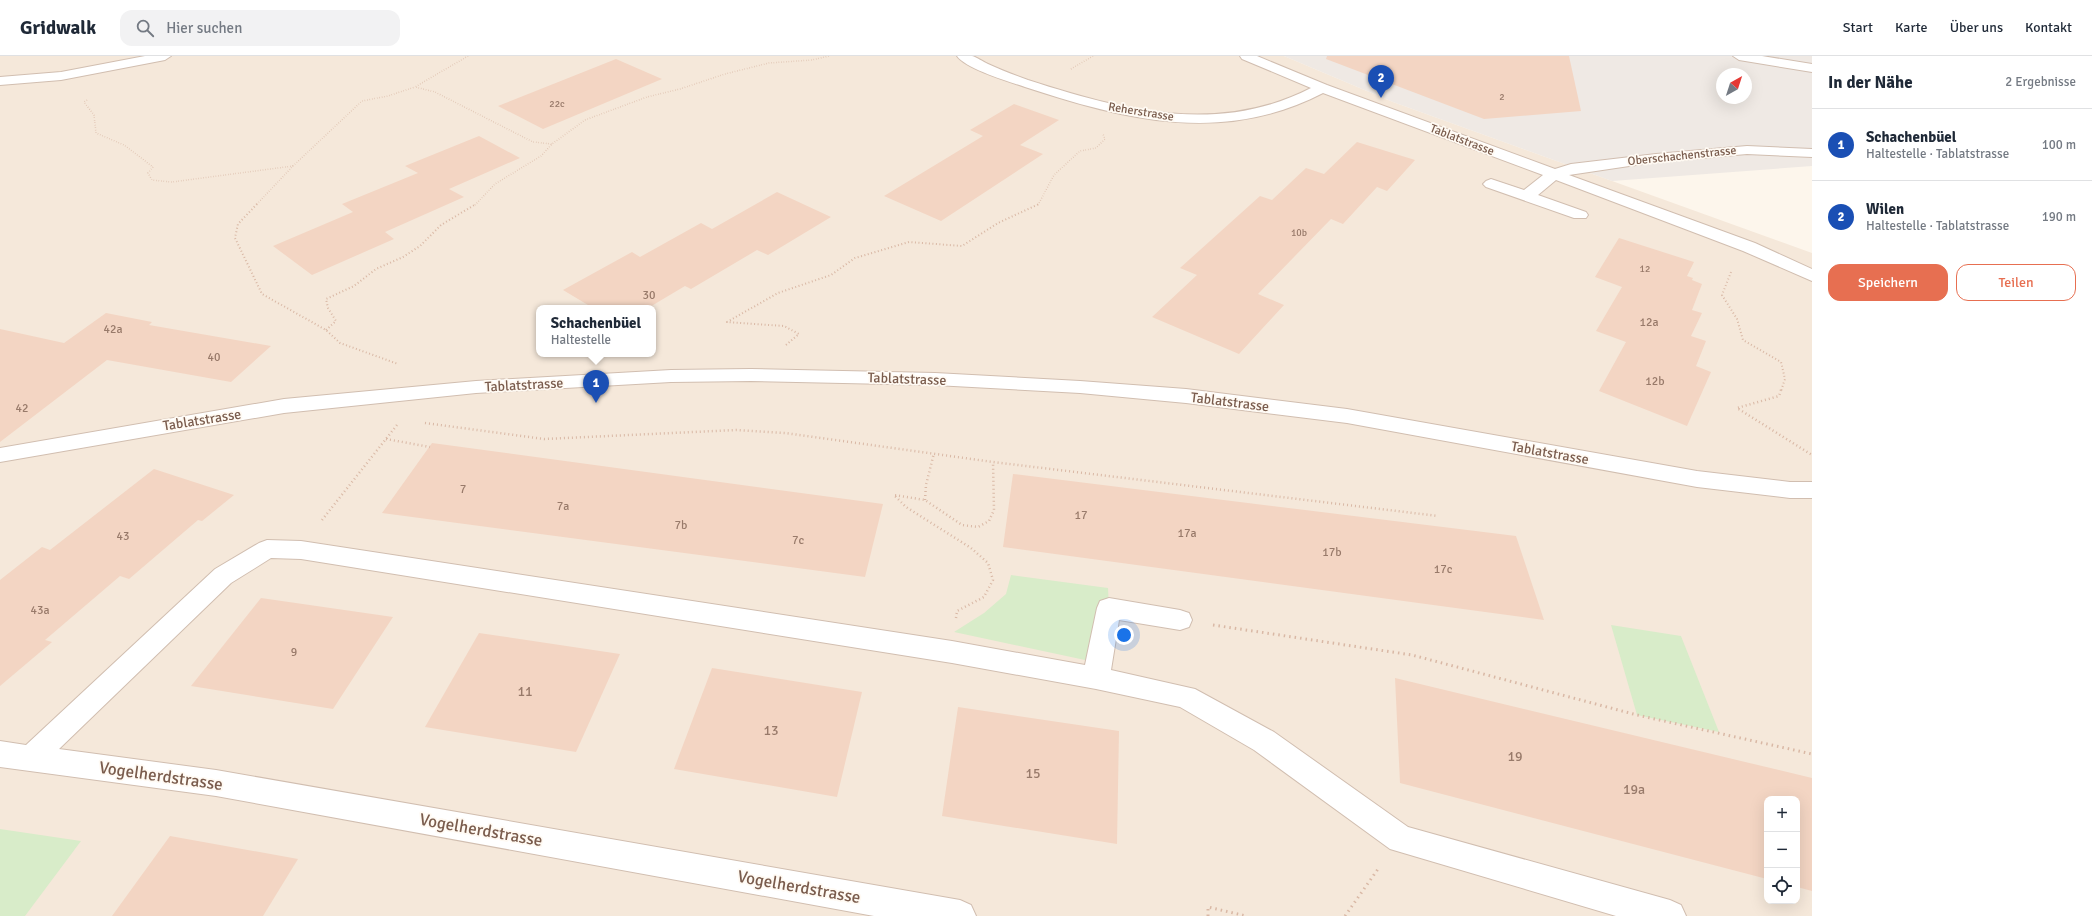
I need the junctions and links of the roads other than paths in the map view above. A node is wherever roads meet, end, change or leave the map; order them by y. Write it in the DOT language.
graph roads {
  1 [pos="165,56"];
  2 [pos="963,56"];
  3 [pos="1246,56"];
  4 [pos="1739,56"];
  5 [pos="1812,68"];
  6 [pos="0,81"];
  7 [pos="1322,88"];
  8 [pos="1812,152"];
  9 [pos="1553,175"];
  10 [pos="1491,184"];
  11 [pos="1527,196"];
  12 [pos="1580,215"];
  13 [pos="1812,276"];
  14 [pos="0,455"];
  15 [pos="1812,490"];
  16 [pos="1180,620"];
  17 [pos="1096,678"];
  18 [pos="0,754"];
  19 [pos="31,758"];
  20 [pos="960,916"];
  21 [pos="1670,916"];
  1 -- 6 [label="street"];
  2 -- 7 [label="street, Reherstrasse"];
  3 -- 7 [label="street, Tablatstrasse"];
  4 -- 5 [label="street"];
  7 -- 9 [label="street, Tablatstrasse"];
  8 -- 9 [label="street, Oberschachenstrasse"];
  9 -- 11 [label="street"];
  9 -- 13 [label="street, Tablatstrasse"];
  10 -- 11 [label="street"];
  11 -- 12 [label="street"];
  14 -- 15 [label="street, Tablatstrasse"];
  16 -- 17 [label="street"];
  17 -- 19 [label="street"];
  17 -- 21 [label="street"];
  18 -- 19 [label="street, Vogelherdstrasse"];
  19 -- 20 [label="street, Vogelherdstrasse"];
}
